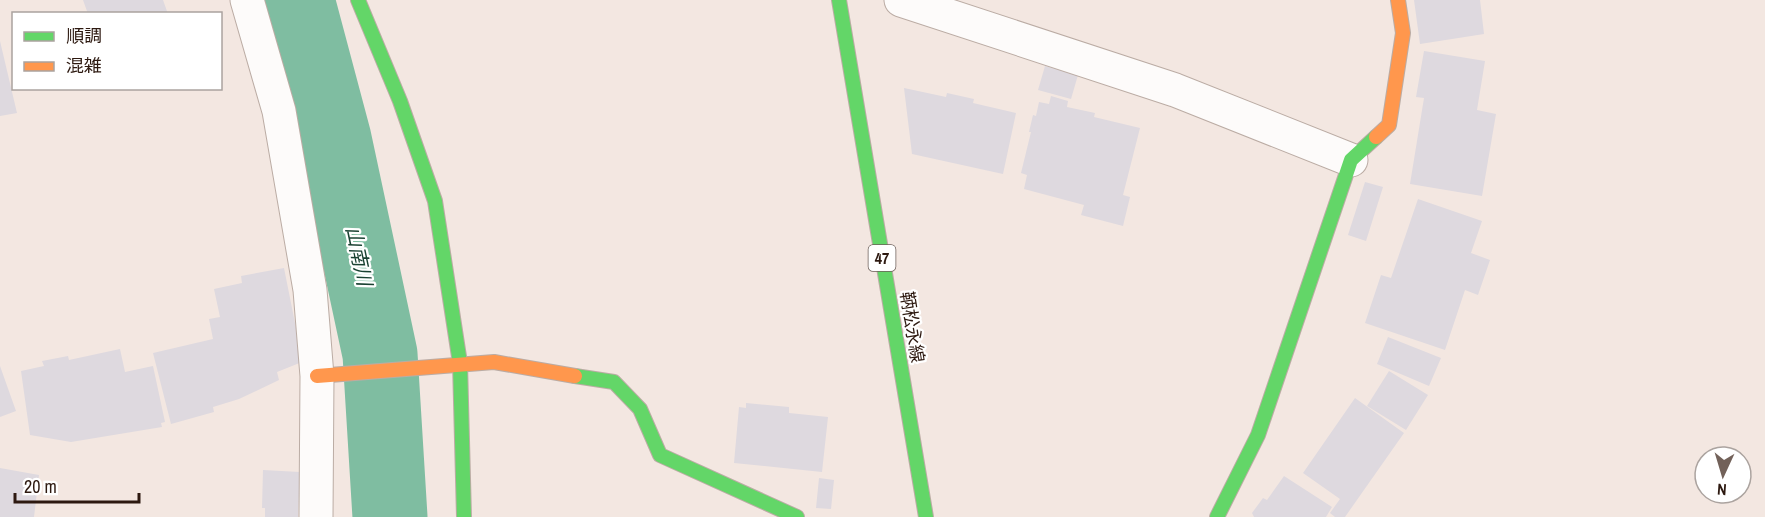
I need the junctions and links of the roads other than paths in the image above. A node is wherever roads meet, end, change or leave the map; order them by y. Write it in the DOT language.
graph roads {
  1 [pos="247,0"];
  2 [pos="358,0"];
  3 [pos="839,0"];
  4 [pos="901,0"];
  5 [pos="1398,0"];
  6 [pos="1351,160"];
  7 [pos="459,363"];
  8 [pos="326,376"];
  9 [pos="316,517"];
  10 [pos="464,517"];
  11 [pos="797,517"];
  12 [pos="926,517"];
  13 [pos="1217,517"];
  1 -- 8 [label="street"];
  2 -- 7 [label="street"];
  3 -- 12 [label="street, 鞆松永線 / 47"];
  4 -- 6 [label="street"];
  5 -- 6 [label="street"];
  6 -- 13 [label="street"];
  7 -- 8 [label="street"];
  7 -- 10 [label="street"];
  7 -- 11 [label="street"];
  8 -- 9 [label="street"];
}
